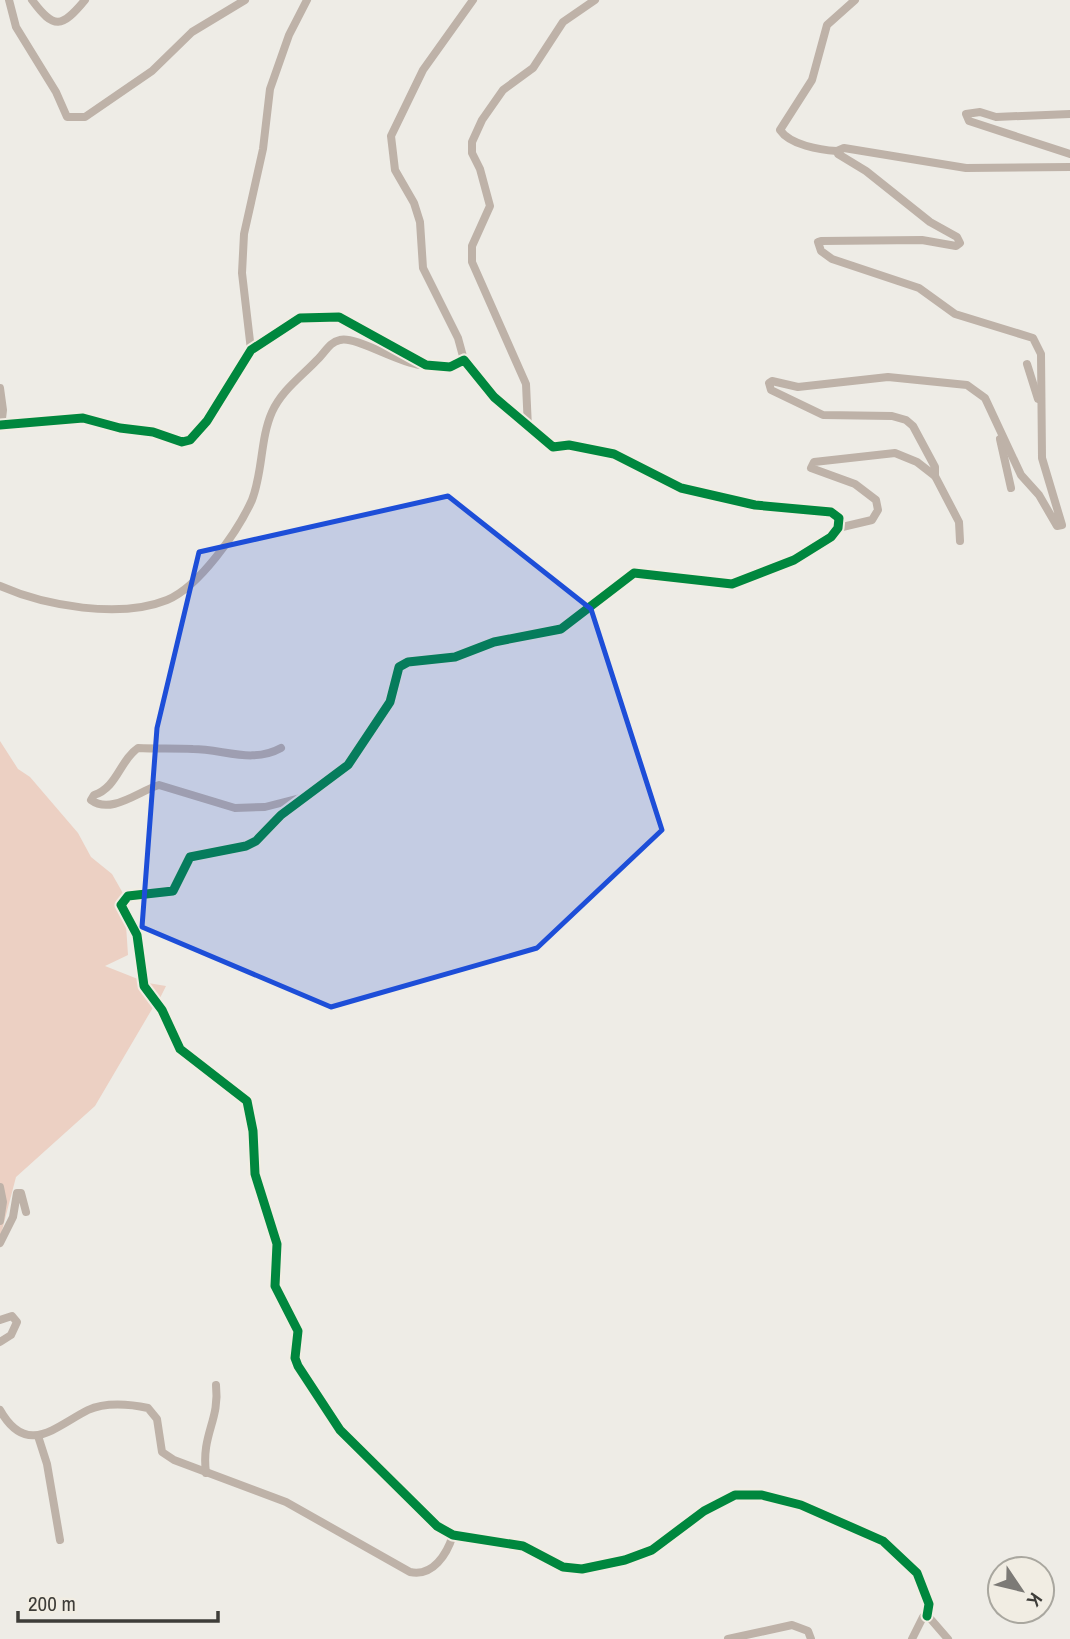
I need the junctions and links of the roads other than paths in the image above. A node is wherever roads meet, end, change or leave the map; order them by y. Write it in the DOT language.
graph roads {
  1 [pos="9,0"];
  2 [pos="32,0"];
  3 [pos="85,0"];
  4 [pos="245,0"];
  5 [pos="307,0"];
  6 [pos="473,0"];
  7 [pos="595,0"];
  8 [pos="855,0"];
  9 [pos="1070,114"];
  10 [pos="837,151"];
  11 [pos="1070,154"];
  12 [pos="1070,167"];
  13 [pos="251,351"];
  14 [pos="464,360"];
  15 [pos="1027,364"];
  16 [pos="426,365"];
  17 [pos="0,388"];
  18 [pos="1040,405"];
  19 [pos="1,426"];
  20 [pos="528,428"];
  21 [pos="999,433"];
  22 [pos="935,476"];
  23 [pos="1011,488"];
  24 [pos="838,528"];
  25 [pos="960,541"];
  26 [pos="0,586"];
  27 [pos="281,748"];
  28 [pos="310,795"];
  29 [pos="0,1187"];
  30 [pos="26,1212"];
  31 [pos="0,1222"];
  32 [pos="0,1243"];
  33 [pos="0,1320"];
  34 [pos="0,1342"];
  35 [pos="216,1385"];
  36 [pos="0,1410"];
  37 [pos="38,1436"];
  38 [pos="206,1473"];
  39 [pos="453,1535"];
  40 [pos="60,1540"];
  41 [pos="927,1616"];
  42 [pos="728,1639"];
  43 [pos="811,1639"];
  44 [pos="912,1639"];
  45 [pos="948,1639"];
  1 -- 4 [label="street"];
  2 -- 3 [label="street"];
  5 -- 13 [label="street"];
  6 -- 14 [label="street"];
  7 -- 20 [label="street"];
  8 -- 10 [label="street"];
  9 -- 11 [label="street"];
  10 -- 12 [label="street"];
  10 -- 18 [label="street"];
  13 -- 16 [label="street"];
  13 -- 19 [label="street"];
  14 -- 16 [label="street"];
  14 -- 20 [label="street"];
  15 -- 18 [label="street"];
  16 -- 26 [label="street"];
  17 -- 19 [label="street"];
  18 -- 21 [label="street"];
  20 -- 24 [label="street"];
  21 -- 22 [label="street"];
  21 -- 23 [label="street"];
  22 -- 24 [label="street"];
  22 -- 25 [label="street"];
  24 -- 28 [label="street"];
  27 -- 28 [label="street"];
  28 -- 39 [label="street"];
  29 -- 31 [label="street"];
  30 -- 32 [label="street"];
  33 -- 34 [label="street"];
  35 -- 38 [label="street"];
  36 -- 37 [label="street"];
  37 -- 38 [label="street"];
  37 -- 40 [label="street"];
  38 -- 39 [label="street"];
  39 -- 41 [label="street"];
  41 -- 44 [label="street"];
  41 -- 45 [label="street"];
  42 -- 43 [label="street"];
}
